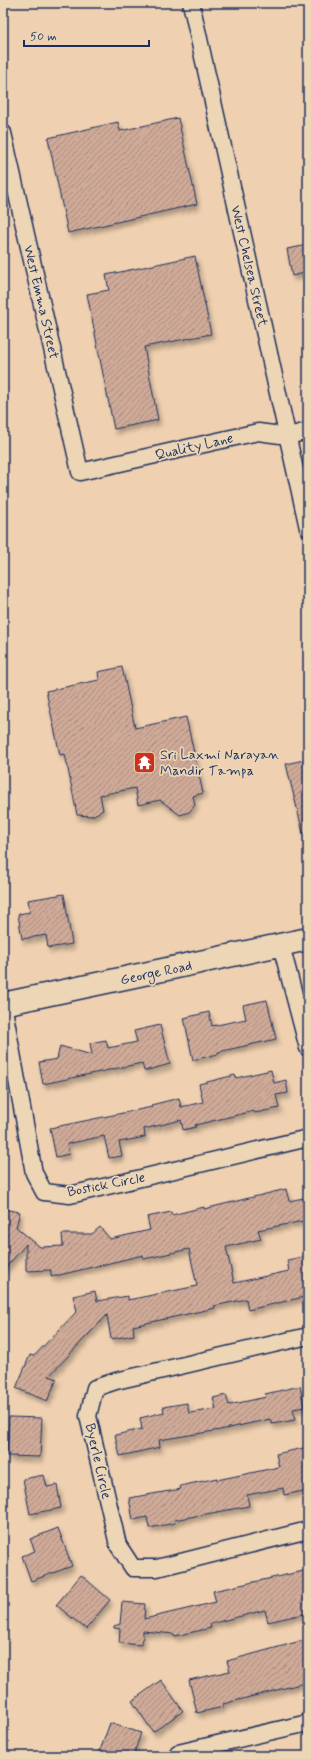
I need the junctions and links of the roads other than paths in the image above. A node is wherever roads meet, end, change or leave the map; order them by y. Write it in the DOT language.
graph roads {
  1 [pos="191,3"];
  2 [pos="3,133"];
  3 [pos="308,431"];
  4 [pos="288,436"];
  5 [pos="80,472"];
  6 [pos="308,528"];
  7 [pos="308,939"];
  8 [pos="281,945"];
  9 [pos="3,1004"];
  10 [pos="308,1048"];
  11 [pos="308,1138"];
  12 [pos="308,1336"];
  13 [pos="308,1530"];
  14 [pos="308,1723"];
  15 [pos="176,1756"];
  1 -- 4 [label="street, West Chelsea Street"];
  2 -- 5 [label="street, West Emma Street"];
  3 -- 4 [label="street, Quality Lane"];
  4 -- 5 [label="street, Quality Lane"];
  4 -- 6 [label="street, West Chelsea Street"];
  7 -- 8 [label="street, George Road"];
  8 -- 9 [label="street, George Road"];
  8 -- 10 [label="street"];
  9 -- 11 [label="street, Bostick Circle"];
  12 -- 13 [label="street, Byerle Circle"];
  14 -- 15 [label="street"];
}
